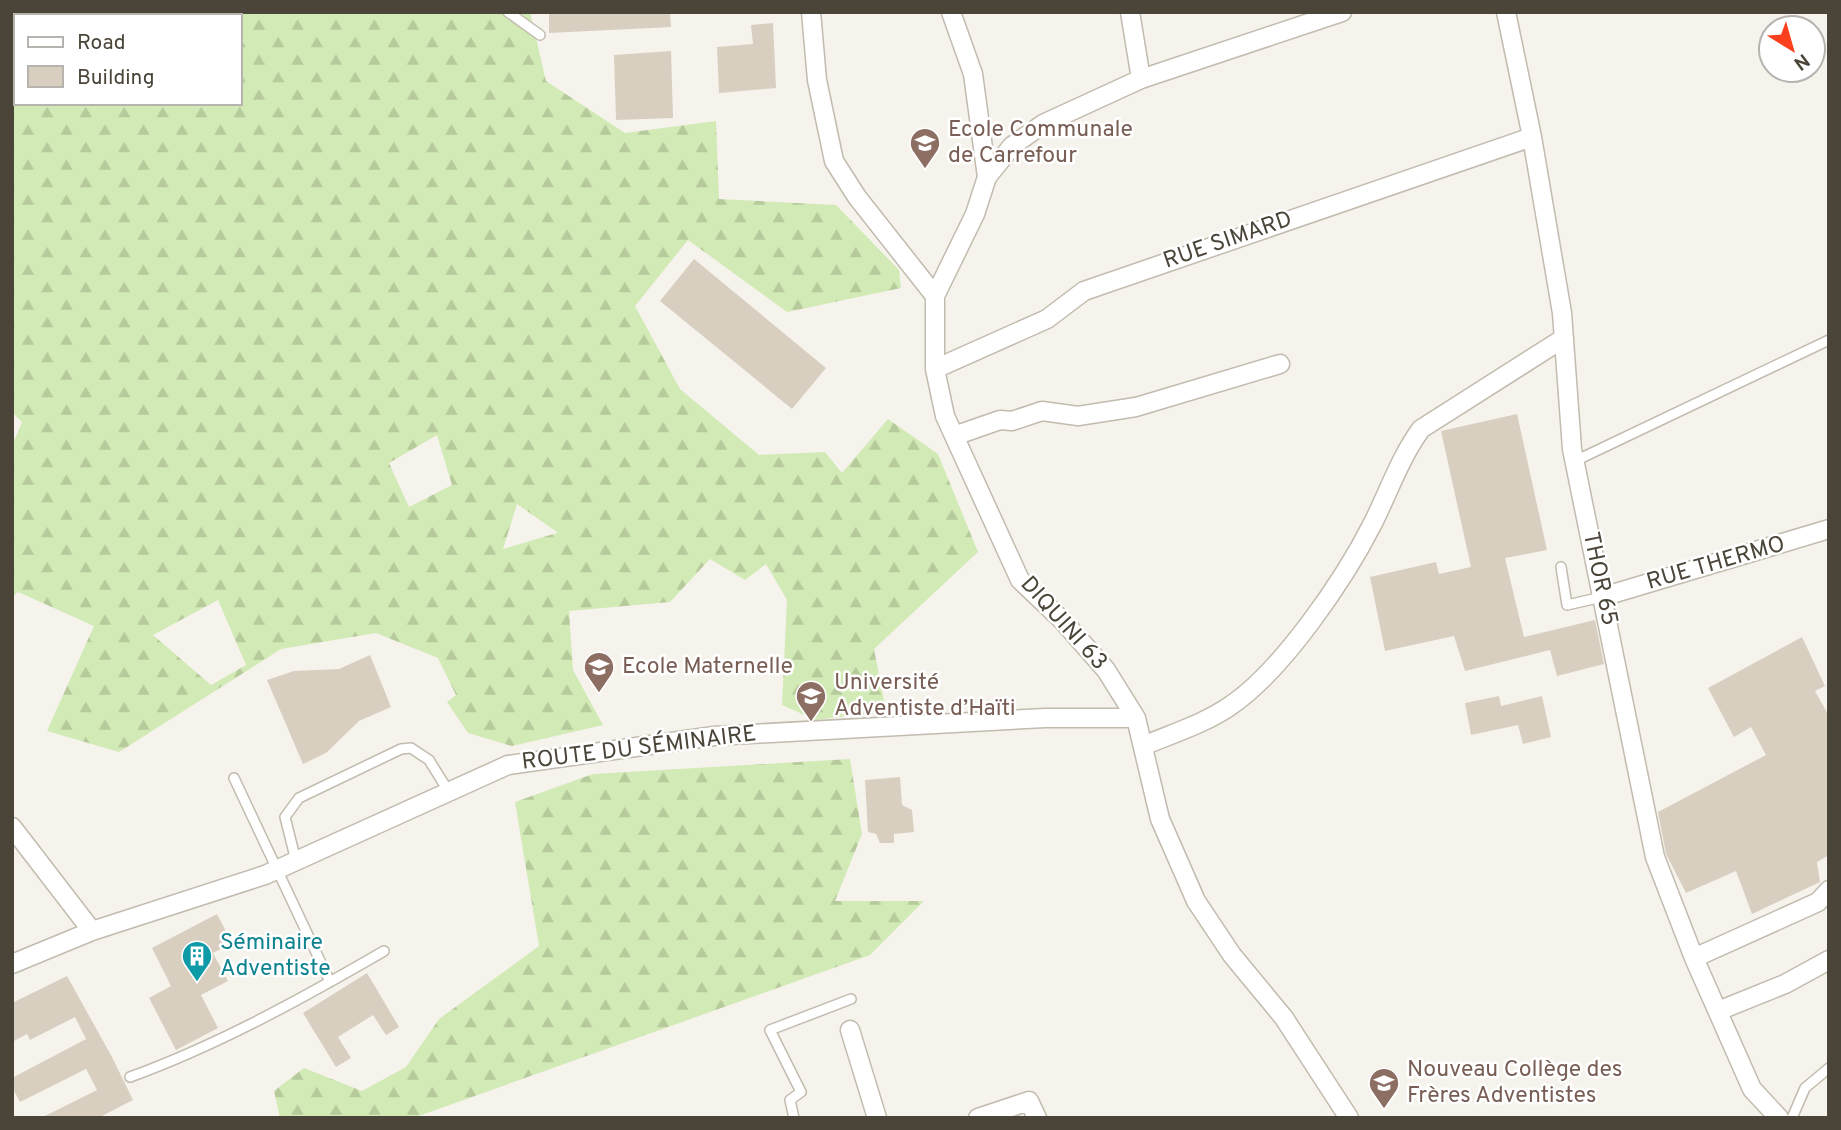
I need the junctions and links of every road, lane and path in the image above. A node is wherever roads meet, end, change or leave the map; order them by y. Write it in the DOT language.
graph roads {
  1 [pos="508,12"];
  2 [pos="798,12"];
  3 [pos="811,12"];
  4 [pos="951,12"];
  5 [pos="1130,12"];
  6 [pos="1342,12"];
  7 [pos="1506,12"];
  8 [pos="1321,15"];
  9 [pos="813,34"];
  10 [pos="540,35"];
  11 [pos="1141,79"];
  12 [pos="1532,138"];
  13 [pos="987,177"];
  14 [pos="935,296"];
  15 [pos="1564,338"];
  16 [pos="1829,341"];
  17 [pos="1280,364"];
  18 [pos="935,369"];
  19 [pos="954,436"];
  20 [pos="1575,461"];
  21 [pos="1829,529"];
  22 [pos="1561,567"];
  23 [pos="1602,597"];
  24 [pos="1136,718"];
  25 [pos="1143,746"];
  26 [pos="234,778"];
  27 [pos="449,792"];
  28 [pos="12,827"];
  29 [pos="296,861"];
  30 [pos="277,869"];
  31 [pos="1829,890"];
  32 [pos="92,932"];
  33 [pos="384,951"];
  34 [pos="1695,958"];
  35 [pos="1829,960"];
  36 [pos="12,964"];
  37 [pos="330,982"];
  38 [pos="850,999"];
  39 [pos="1718,1011"];
  40 [pos="850,1030"];
  41 [pos="1829,1068"];
  42 [pos="130,1077"];
  43 [pos="794,1118"];
  44 [pos="877,1118"];
  45 [pos="978,1118"];
  46 [pos="1037,1118"];
  47 [pos="1349,1118"];
  48 [pos="1779,1118"];
  49 [pos="1791,1118"];
  1 -- 10 [label="lane"];
  2 -- 9 [label="street"];
  3 -- 9 [label="street"];
  4 -- 13 [label="street, DIQUINI 63"];
  5 -- 11 [label="street"];
  6 -- 8 [label="street"];
  7 -- 12 [label="street, THOR 65"];
  8 -- 11 [label="street"];
  9 -- 14 [label="street"];
  11 -- 13 [label="street"];
  12 -- 15 [label="street, THOR 65"];
  12 -- 18 [label="street, RUE SIMARD"];
  13 -- 14 [label="street, DIQUINI 63"];
  14 -- 18 [label="street, DIQUINI 63"];
  15 -- 20 [label="street, THOR 65"];
  15 -- 25 [label="street"];
  16 -- 20 [label="lane"];
  17 -- 19 [label="street"];
  18 -- 19 [label="street, DIQUINI 63"];
  19 -- 24 [label="street, DIQUINI 63"];
  20 -- 23 [label="street, THOR 65"];
  21 -- 23 [label="street, RUE THERMO"];
  22 -- 23 [label="lane"];
  23 -- 34 [label="street, THOR 65"];
  24 -- 25 [label="street, DIQUINI 63"];
  24 -- 27 [label="street, ROUTE DU SÉMINAIRE"];
  25 -- 47 [label="street, DIQUINI 63"];
  26 -- 30 [label="lane"];
  27 -- 29 [label="street, ROUTE DU SÉMINAIRE"];
  27 -- 29 [label="lane"];
  28 -- 32 [label="street"];
  29 -- 30 [label="street, ROUTE DU SÉMINAIRE"];
  30 -- 32 [label="street, ROUTE DU SÉMINAIRE"];
  30 -- 37 [label="lane"];
  31 -- 34 [label="street"];
  32 -- 36 [label="street, ROUTE DU SÉMINAIRE"];
  33 -- 37 [label="lane"];
  34 -- 39 [label="street, THOR 65"];
  35 -- 39 [label="street"];
  37 -- 42 [label="lane"];
  38 -- 43 [label="lane"];
  39 -- 48 [label="street, THOR 65"];
  40 -- 44 [label="street"];
  41 -- 49 [label="lane"];
  45 -- 46 [label="street"];
}
